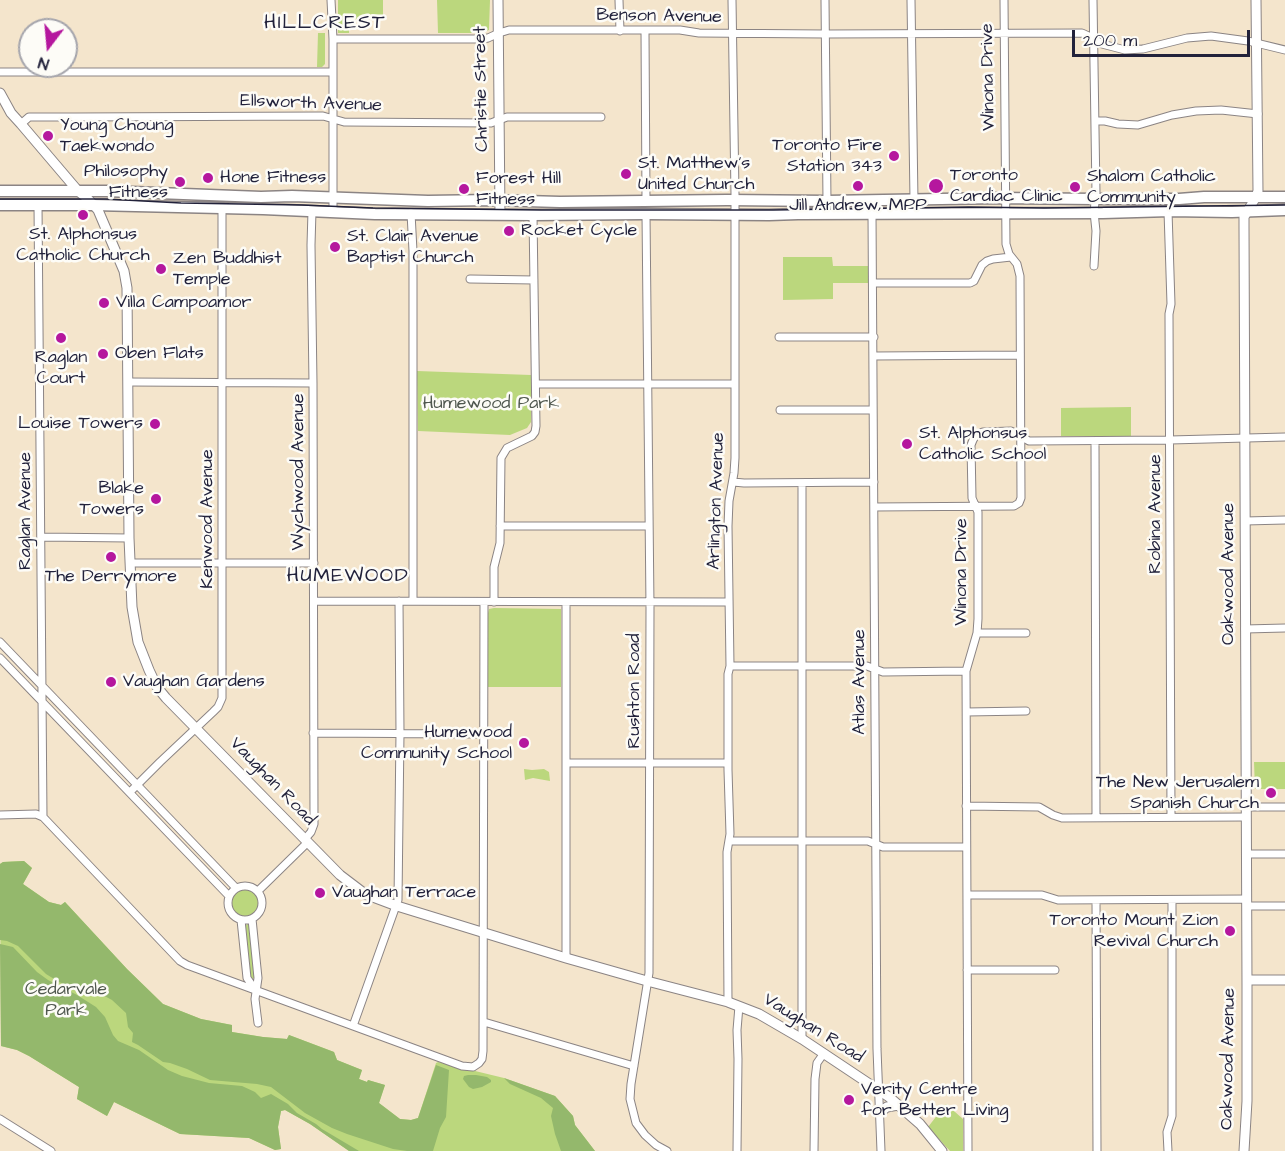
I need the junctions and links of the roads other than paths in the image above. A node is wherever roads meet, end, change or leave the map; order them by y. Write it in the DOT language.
graph roads {
  1 [pos="331,0"];
  2 [pos="498,0"];
  3 [pos="619,0"];
  4 [pos="732,0"];
  5 [pos="825,0"];
  6 [pos="911,0"];
  7 [pos="1004,0"];
  8 [pos="1093,0"];
  9 [pos="1256,0"];
  10 [pos="620,31"];
  11 [pos="645,31"];
  12 [pos="499,33"];
  13 [pos="733,33"];
  14 [pos="825,34"];
  15 [pos="911,34"];
  16 [pos="1004,34"];
  17 [pos="1093,38"];
  18 [pos="333,39"];
  19 [pos="1257,43"];
  20 [pos="1285,50"];
  21 [pos="0,72"];
  22 [pos="332,72"];
  23 [pos="0,93"];
  24 [pos="1258,114"];
  25 [pos="601,117"];
  26 [pos="333,118"];
  27 [pos="500,120"];
  28 [pos="1095,121"];
  29 [pos="21,124"];
  30 [pos="0,191"];
  31 [pos="78,191"];
  32 [pos="1256,197"];
  33 [pos="1285,197"];
  34 [pos="334,198"];
  35 [pos="1006,198"];
  36 [pos="1095,199"];
  37 [pos="914,200"];
  38 [pos="500,201"];
  39 [pos="646,201"];
  40 [pos="735,201"];
  41 [pos="827,201"];
  42 [pos="38,204"];
  43 [pos="0,205"];
  44 [pos="93,205"];
  45 [pos="222,208"];
  46 [pos="1285,210"];
  47 [pos="312,211"];
  48 [pos="1168,211"];
  49 [pos="1247,211"];
  50 [pos="1094,212"];
  51 [pos="333,213"];
  52 [pos="411,213"];
  53 [pos="873,213"];
  54 [pos="1006,213"];
  55 [pos="500,214"];
  56 [pos="646,214"];
  57 [pos="734,214"];
  58 [pos="533,216"];
  59 [pos="1011,258"];
  60 [pos="1094,266"];
  61 [pos="470,279"];
  62 [pos="534,280"];
  63 [pos="873,283"];
  64 [pos="779,337"];
  65 [pos="874,337"];
  66 [pos="1020,355"];
  67 [pos="874,356"];
  68 [pos="128,382"];
  69 [pos="222,382"];
  70 [pos="313,382"];
  71 [pos="536,384"];
  72 [pos="648,384"];
  73 [pos="735,384"];
  74 [pos="780,410"];
  75 [pos="873,410"];
  76 [pos="1021,436"];
  77 [pos="1285,437"];
  78 [pos="1244,438"];
  79 [pos="1170,440"];
  80 [pos="1095,441"];
  81 [pos="733,482"];
  82 [pos="874,482"];
  83 [pos="802,483"];
  84 [pos="874,507"];
  85 [pos="975,507"];
  86 [pos="1285,520"];
  87 [pos="1245,521"];
  88 [pos="500,526"];
  89 [pos="649,526"];
  90 [pos="41,537"];
  91 [pos="129,538"];
  92 [pos="130,563"];
  93 [pos="223,563"];
  94 [pos="314,563"];
  95 [pos="314,601"];
  96 [pos="399,601"];
  97 [pos="413,601"];
  98 [pos="484,602"];
  99 [pos="495,602"];
  100 [pos="566,602"];
  101 [pos="650,602"];
  102 [pos="729,602"];
  103 [pos="1285,628"];
  104 [pos="1245,629"];
  105 [pos="978,633"];
  106 [pos="1026,633"];
  107 [pos="0,642"];
  108 [pos="0,658"];
  109 [pos="730,666"];
  110 [pos="803,666"];
  111 [pos="874,669"];
  112 [pos="966,671"];
  113 [pos="42,685"];
  114 [pos="42,701"];
  115 [pos="1026,711"];
  116 [pos="967,712"];
  117 [pos="197,728"];
  118 [pos="400,733"];
  119 [pos="313,734"];
  120 [pos="483,734"];
  121 [pos="728,763"];
  122 [pos="567,764"];
  123 [pos="650,764"];
  124 [pos="138,784"];
  125 [pos="130,792"];
  126 [pos="966,806"];
  127 [pos="1246,807"];
  128 [pos="1285,807"];
  129 [pos="0,815"];
  130 [pos="43,817"];
  131 [pos="1171,817"];
  132 [pos="1246,817"];
  133 [pos="1096,818"];
  134 [pos="306,841"];
  135 [pos="729,841"];
  136 [pos="802,842"];
  137 [pos="875,844"];
  138 [pos="966,847"];
  139 [pos="1246,854"];
  140 [pos="1285,854"];
  141 [pos="236,888"];
  142 [pos="258,891"];
  143 [pos="967,895"];
  144 [pos="229,896"];
  145 [pos="1096,900"];
  146 [pos="1172,900"];
  147 [pos="1247,903"];
  148 [pos="397,906"];
  149 [pos="1285,906"];
  150 [pos="252,919"];
  151 [pos="241,920"];
  152 [pos="484,933"];
  153 [pos="566,957"];
  154 [pos="967,970"];
  155 [pos="1055,970"];
  156 [pos="1247,980"];
  157 [pos="1285,980"];
  158 [pos="647,981"];
  159 [pos="256,991"];
  160 [pos="728,1002"];
  161 [pos="739,1006"];
  162 [pos="484,1022"];
  163 [pos="258,1023"];
  164 [pos="353,1026"];
  165 [pos="802,1039"];
  166 [pos="824,1053"];
  167 [pos="634,1066"];
  168 [pos="878,1089"];
  169 [pos="898,1105"];
  170 [pos="880,1112"];
  171 [pos="0,1119"];
  172 [pos="51,1151"];
  173 [pos="667,1151"];
  174 [pos="737,1151"];
  175 [pos="814,1151"];
  176 [pos="881,1151"];
  177 [pos="942,1151"];
  178 [pos="968,1151"];
  179 [pos="1097,1151"];
  180 [pos="1168,1151"];
  181 [pos="1244,1151"];
  1 -- 18 [label="street"];
  2 -- 12 [label="street, Christie Street"];
  3 -- 10 [label="street"];
  4 -- 13 [label="street, Arlington Avenue"];
  5 -- 14 [label="street"];
  6 -- 15 [label="street"];
  7 -- 16 [label="street, Winona Drive"];
  8 -- 17 [label="street"];
  9 -- 19 [label="street, Oakwood Avenue"];
  10 -- 11 [label="street, Benson Avenue"];
  10 -- 12 [label="street, Benson Avenue"];
  11 -- 13 [label="street, Benson Avenue"];
  11 -- 39 [label="street"];
  12 -- 18 [label="street, Benson Avenue"];
  12 -- 27 [label="street, Christie Street"];
  13 -- 14 [label="street, Benson Avenue"];
  13 -- 40 [label="street, Arlington Avenue"];
  14 -- 15 [label="street, Benson Avenue"];
  14 -- 41 [label="street"];
  15 -- 16 [label="street, Benson Avenue"];
  15 -- 37 [label="street"];
  16 -- 17 [label="street, Benson Avenue"];
  16 -- 35 [label="street, Winona Drive"];
  17 -- 19 [label="street, Benson Avenue"];
  17 -- 28 [label="street"];
  18 -- 22 [label="street"];
  19 -- 20 [label="street, Benson Avenue"];
  19 -- 24 [label="street, Oakwood Avenue"];
  21 -- 22 [label="street"];
  22 -- 26 [label="street"];
  23 -- 29 [label="street, Vaughan Road"];
  24 -- 28 [label="street"];
  24 -- 32 [label="street, Oakwood Avenue"];
  25 -- 27 [label="street, Ellsworth Avenue"];
  26 -- 27 [label="street, Ellsworth Avenue"];
  26 -- 29 [label="street, Ellsworth Avenue"];
  26 -- 34 [label="street"];
  27 -- 38 [label="street, Christie Street"];
  28 -- 36 [label="street"];
  29 -- 31 [label="street, Vaughan Road"];
  30 -- 31 [label="main road"];
  31 -- 34 [label="main road"];
  31 -- 44 [label="street, Vaughan Road"];
  32 -- 33 [label="main road"];
  32 -- 36 [label="main road"];
  32 -- 49 [label="street, Oakwood Avenue"];
  34 -- 38 [label="main road"];
  34 -- 51 [label="street"];
  35 -- 36 [label="main road"];
  35 -- 37 [label="main road"];
  35 -- 54 [label="street, Winona Drive"];
  36 -- 50 [label="street"];
  37 -- 41 [label="main road"];
  38 -- 39 [label="main road"];
  38 -- 55 [label="street, Christie Street"];
  39 -- 40 [label="main road"];
  40 -- 41 [label="main road"];
  40 -- 57 [label="street, Arlington Avenue"];
  42 -- 43 [label="main road"];
  42 -- 44 [label="main road"];
  42 -- 90 [label="street, Raglan Avenue"];
  44 -- 45 [label="main road"];
  44 -- 68 [label="street, Vaughan Road"];
  45 -- 47 [label="main road"];
  45 -- 69 [label="street, Kenwood Avenue"];
  46 -- 49 [label="main road"];
  47 -- 51 [label="main road"];
  47 -- 70 [label="street, Wychwood Avenue"];
  48 -- 49 [label="main road"];
  48 -- 50 [label="main road"];
  48 -- 79 [label="street, Robina Avenue"];
  49 -- 78 [label="street, Oakwood Avenue"];
  50 -- 54 [label="main road"];
  50 -- 60 [label="street"];
  51 -- 52 [label="main road"];
  52 -- 55 [label="main road"];
  52 -- 97 [label="street"];
  53 -- 54 [label="main road"];
  53 -- 57 [label="main road"];
  53 -- 63 [label="street, Atlas Avenue"];
  54 -- 59 [label="street, Winona Drive"];
  55 -- 58 [label="main road"];
  56 -- 57 [label="main road"];
  56 -- 58 [label="main road"];
  56 -- 72 [label="street, Rushton Road"];
  57 -- 73 [label="street, Arlington Avenue"];
  58 -- 62 [label="street"];
  59 -- 63 [label="street"];
  59 -- 66 [label="street, Winona Drive"];
  61 -- 62 [label="street"];
  62 -- 71 [label="street"];
  63 -- 65 [label="street, Atlas Avenue"];
  64 -- 65 [label="street"];
  65 -- 67 [label="street, Atlas Avenue"];
  66 -- 67 [label="street"];
  66 -- 76 [label="street, Winona Drive"];
  67 -- 75 [label="street, Atlas Avenue"];
  68 -- 69 [label="street"];
  68 -- 91 [label="street, Vaughan Road"];
  69 -- 70 [label="street"];
  69 -- 93 [label="street, Kenwood Avenue"];
  70 -- 94 [label="street, Wychwood Avenue"];
  71 -- 72 [label="street"];
  71 -- 88 [label="street"];
  72 -- 73 [label="street"];
  72 -- 89 [label="street, Rushton Road"];
  73 -- 81 [label="street, Arlington Avenue"];
  74 -- 75 [label="street"];
  75 -- 82 [label="street, Atlas Avenue"];
  76 -- 80 [label="street"];
  76 -- 85 [label="street, Winona Drive"];
  76 -- 85 [label="street"];
  77 -- 78 [label="street"];
  78 -- 79 [label="street"];
  78 -- 87 [label="street, Oakwood Avenue"];
  79 -- 80 [label="street"];
  79 -- 131 [label="street, Robina Avenue"];
  80 -- 133 [label="street"];
  81 -- 83 [label="street"];
  81 -- 102 [label="street, Arlington Avenue"];
  82 -- 83 [label="street"];
  82 -- 84 [label="street, Atlas Avenue"];
  83 -- 110 [label="street"];
  84 -- 85 [label="street"];
  84 -- 111 [label="street, Atlas Avenue"];
  85 -- 105 [label="street, Winona Drive"];
  86 -- 87 [label="street"];
  87 -- 104 [label="street, Oakwood Avenue"];
  88 -- 89 [label="street"];
  88 -- 99 [label="street"];
  89 -- 101 [label="street, Rushton Road"];
  90 -- 91 [label="street"];
  90 -- 113 [label="street, Raglan Avenue"];
  91 -- 92 [label="street, Vaughan Road"];
  92 -- 93 [label="street"];
  92 -- 117 [label="street, Vaughan Road"];
  93 -- 94 [label="street"];
  93 -- 117 [label="street, Kenwood Avenue"];
  94 -- 95 [label="street, Wychwood Avenue"];
  95 -- 96 [label="street"];
  95 -- 119 [label="street, Wychwood Avenue"];
  96 -- 97 [label="street"];
  96 -- 118 [label="street"];
  97 -- 98 [label="street"];
  98 -- 99 [label="street"];
  98 -- 120 [label="street"];
  99 -- 100 [label="street"];
  100 -- 101 [label="street"];
  100 -- 122 [label="street"];
  101 -- 102 [label="street"];
  101 -- 123 [label="street, Rushton Road"];
  102 -- 109 [label="street, Arlington Avenue"];
  103 -- 104 [label="street"];
  104 -- 127 [label="street, Oakwood Avenue"];
  105 -- 106 [label="street"];
  105 -- 112 [label="street, Winona Drive"];
  107 -- 113 [label="street"];
  108 -- 114 [label="street"];
  109 -- 110 [label="street"];
  109 -- 121 [label="street, Arlington Avenue"];
  110 -- 111 [label="street"];
  110 -- 136 [label="street"];
  111 -- 112 [label="street"];
  111 -- 137 [label="street, Atlas Avenue"];
  112 -- 116 [label="street, Winona Drive"];
  113 -- 114 [label="street, Raglan Avenue"];
  113 -- 124 [label="street"];
  114 -- 125 [label="street"];
  114 -- 130 [label="street, Raglan Avenue"];
  115 -- 116 [label="street"];
  116 -- 126 [label="street, Winona Drive"];
  117 -- 124 [label="street, Kenwood Avenue"];
  117 -- 134 [label="street, Vaughan Road"];
  118 -- 119 [label="street"];
  118 -- 120 [label="street"];
  118 -- 148 [label="street"];
  119 -- 134 [label="street, Wychwood Avenue"];
  120 -- 152 [label="street"];
  121 -- 123 [label="street"];
  121 -- 135 [label="street, Arlington Avenue"];
  122 -- 123 [label="street"];
  122 -- 153 [label="street"];
  123 -- 158 [label="street, Rushton Road"];
  124 -- 125 [label="street, Kenwood Avenue"];
  124 -- 141 [label="street"];
  125 -- 144 [label="street"];
  126 -- 133 [label="street"];
  126 -- 138 [label="street, Winona Drive"];
  127 -- 128 [label="street"];
  127 -- 132 [label="street, Oakwood Avenue"];
  129 -- 130 [label="street"];
  130 -- 159 [label="street"];
  131 -- 132 [label="street"];
  131 -- 133 [label="street"];
  132 -- 139 [label="street, Oakwood Avenue"];
  134 -- 142 [label="street"];
  134 -- 148 [label="street, Vaughan Road"];
  135 -- 136 [label="street"];
  135 -- 160 [label="street, Arlington Avenue"];
  136 -- 137 [label="street"];
  136 -- 165 [label="street"];
  137 -- 138 [label="street"];
  137 -- 168 [label="street, Atlas Avenue"];
  138 -- 143 [label="street, Winona Drive"];
  139 -- 140 [label="street"];
  139 -- 147 [label="street, Oakwood Avenue"];
  141 -- 142 [label="street"];
  141 -- 144 [label="street"];
  142 -- 150 [label="street"];
  143 -- 145 [label="street"];
  143 -- 154 [label="street, Winona Drive"];
  144 -- 151 [label="street"];
  145 -- 146 [label="street"];
  145 -- 179 [label="street"];
  146 -- 147 [label="street"];
  146 -- 180 [label="street"];
  147 -- 149 [label="street"];
  147 -- 156 [label="street, Oakwood Avenue"];
  148 -- 152 [label="street, Vaughan Road"];
  148 -- 164 [label="street"];
  150 -- 151 [label="street"];
  150 -- 159 [label="street"];
  151 -- 159 [label="street"];
  152 -- 153 [label="street, Vaughan Road"];
  152 -- 162 [label="street"];
  153 -- 158 [label="street, Vaughan Road"];
  154 -- 155 [label="street"];
  154 -- 178 [label="street, Winona Drive"];
  156 -- 157 [label="street"];
  156 -- 181 [label="street, Oakwood Avenue"];
  158 -- 160 [label="street, Vaughan Road"];
  158 -- 167 [label="street, Rushton Road"];
  159 -- 163 [label="street"];
  159 -- 164 [label="street"];
  160 -- 161 [label="street, Vaughan Road"];
  161 -- 165 [label="street, Vaughan Road"];
  161 -- 174 [label="street"];
  162 -- 164 [label="street"];
  162 -- 167 [label="street"];
  165 -- 166 [label="street, Vaughan Road"];
  166 -- 168 [label="street, Vaughan Road"];
  166 -- 175 [label="street"];
  167 -- 173 [label="street, Rushton Road"];
  168 -- 169 [label="street, Vaughan Road"];
  168 -- 170 [label="street, Atlas Avenue"];
  169 -- 170 [label="street"];
  169 -- 177 [label="street, Vaughan Road"];
  170 -- 176 [label="street, Atlas Avenue"];
  171 -- 172 [label="street"];
}
